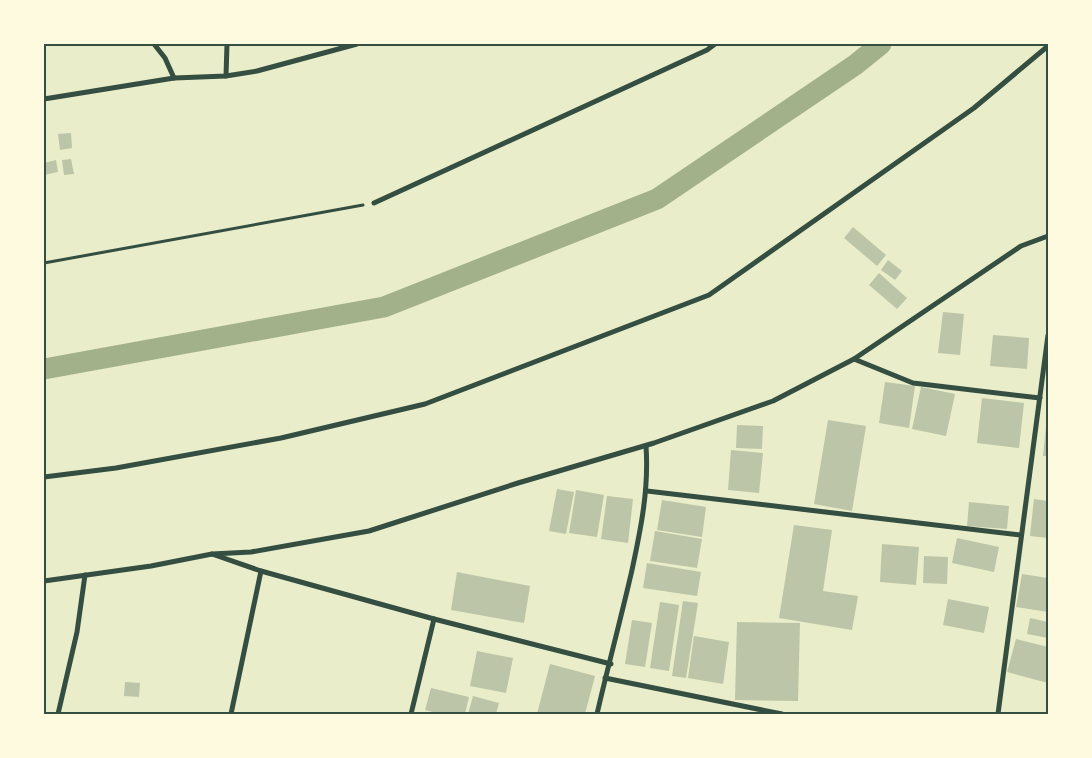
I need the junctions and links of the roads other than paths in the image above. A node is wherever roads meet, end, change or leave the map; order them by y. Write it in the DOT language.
graph roads {
  1 [pos="154,44"];
  2 [pos="227,44"];
  3 [pos="357,44"];
  4 [pos="715,44"];
  5 [pos="1048,46"];
  6 [pos="226,76"];
  7 [pos="174,78"];
  8 [pos="44,99"];
  9 [pos="374,203"];
  10 [pos="1048,236"];
  11 [pos="1048,335"];
  12 [pos="854,359"];
  13 [pos="1040,398"];
  14 [pos="646,446"];
  15 [pos="44,477"];
  16 [pos="647,491"];
  17 [pos="1021,534"];
  18 [pos="212,554"];
  19 [pos="261,571"];
  20 [pos="85,575"];
  21 [pos="44,581"];
  22 [pos="434,619"];
  23 [pos="611,664"];
  24 [pos="606,678"];
  25 [pos="58,714"];
  26 [pos="231,714"];
  27 [pos="411,714"];
  28 [pos="597,714"];
  29 [pos="782,714"];
  30 [pos="998,714"];
  1 -- 7 [label="street"];
  2 -- 6 [label="street"];
  3 -- 6 [label="street"];
  4 -- 9 [label="street"];
  5 -- 15 [label="street"];
  6 -- 7 [label="street"];
  7 -- 8 [label="street"];
  10 -- 12 [label="street"];
  11 -- 13 [label="street"];
  12 -- 13 [label="street"];
  12 -- 14 [label="street"];
  13 -- 17 [label="street"];
  14 -- 16 [label="street"];
  14 -- 18 [label="street"];
  16 -- 17 [label="street"];
  16 -- 23 [label="street"];
  17 -- 30 [label="street"];
  18 -- 19 [label="street"];
  18 -- 20 [label="street"];
  19 -- 22 [label="street"];
  19 -- 26 [label="street"];
  20 -- 21 [label="street"];
  20 -- 25 [label="street"];
  22 -- 23 [label="street"];
  22 -- 27 [label="street"];
  23 -- 24 [label="street"];
  24 -- 28 [label="street"];
  24 -- 29 [label="street"];
}
